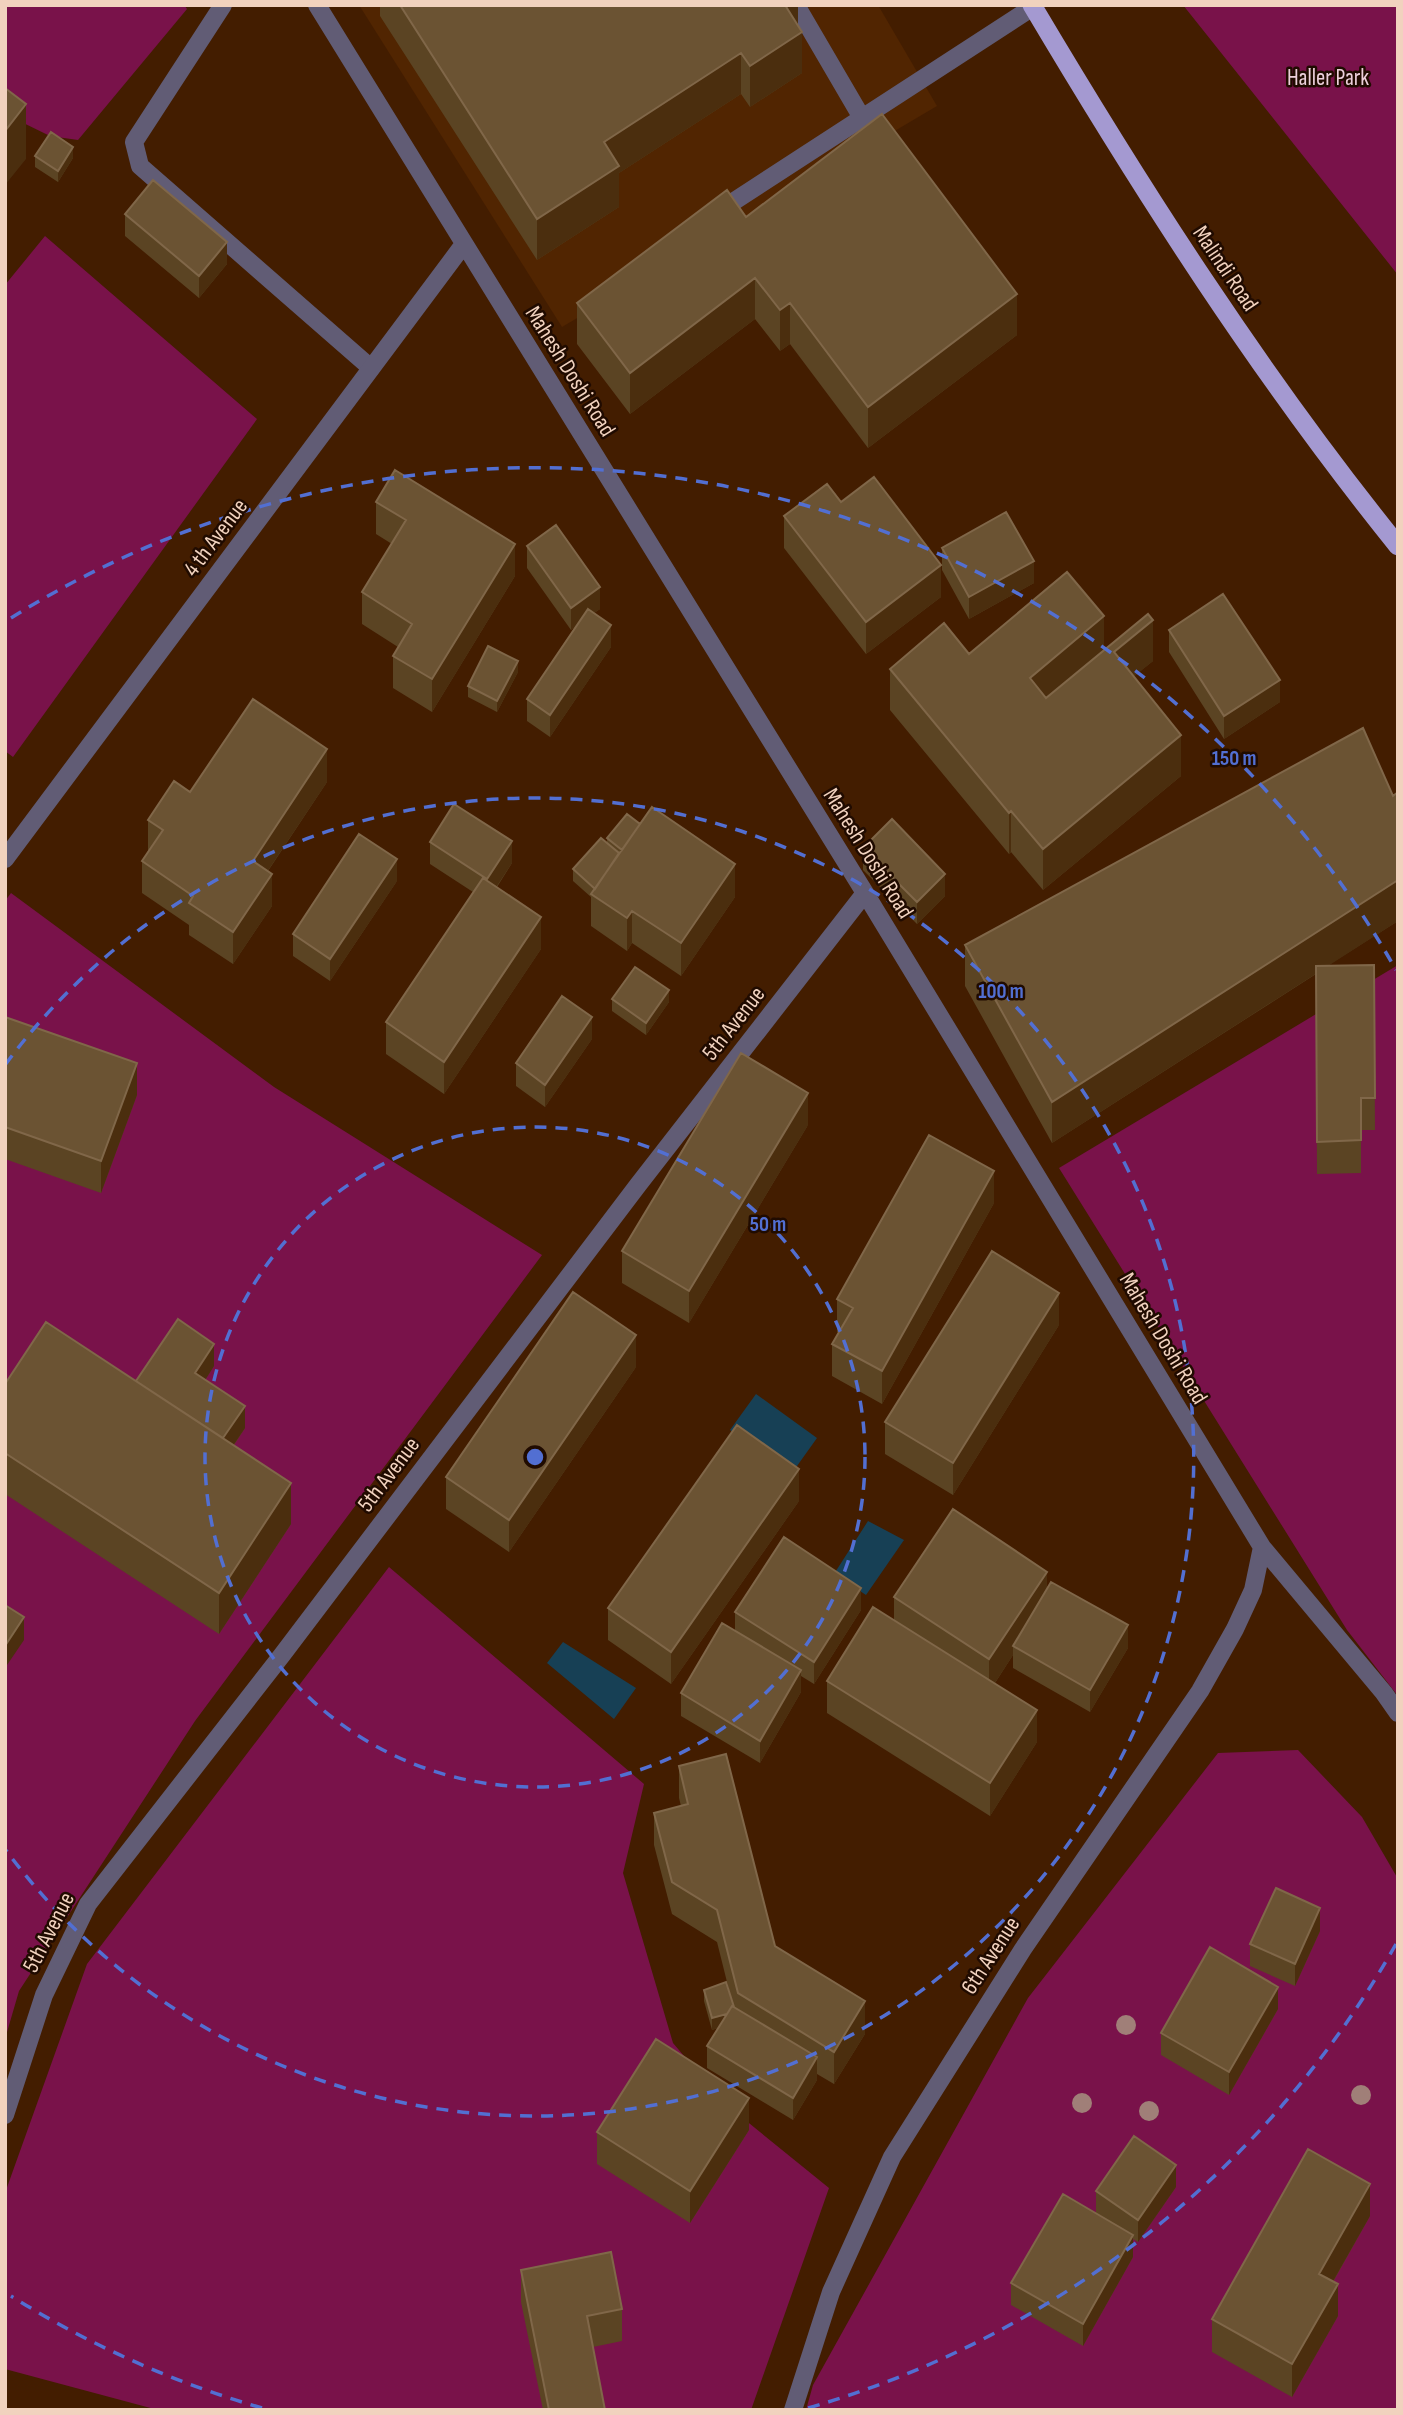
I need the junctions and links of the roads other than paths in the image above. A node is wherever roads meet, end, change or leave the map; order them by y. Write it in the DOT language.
graph roads {
  1 [pos="223,5"];
  2 [pos="317,5"];
  3 [pos="796,5"];
  4 [pos="1033,6"];
  5 [pos="862,118"];
  6 [pos="701,223"];
  7 [pos="464,244"];
  8 [pos="371,368"];
  9 [pos="1398,546"];
  10 [pos="5,859"];
  11 [pos="866,893"];
  12 [pos="1262,1547"];
  13 [pos="1398,1713"];
  14 [pos="5,2115"];
  15 [pos="793,2410"];
  1 -- 8 [label="street"];
  2 -- 7 [label="street, Mahesh Doshi Road"];
  3 -- 5 [label="street"];
  4 -- 5 [label="street"];
  4 -- 9 [label="highway, Malindi Road"];
  5 -- 6 [label="street"];
  7 -- 8 [label="street, 4 th Avenue"];
  7 -- 11 [label="street, Mahesh Doshi Road"];
  8 -- 10 [label="street, 4 th Avenue"];
  11 -- 12 [label="street, Mahesh Doshi Road"];
  11 -- 14 [label="street, 5th Avenue"];
  12 -- 13 [label="street, Mahesh Doshi Road"];
  12 -- 15 [label="street, 6th Avenue"];
}
